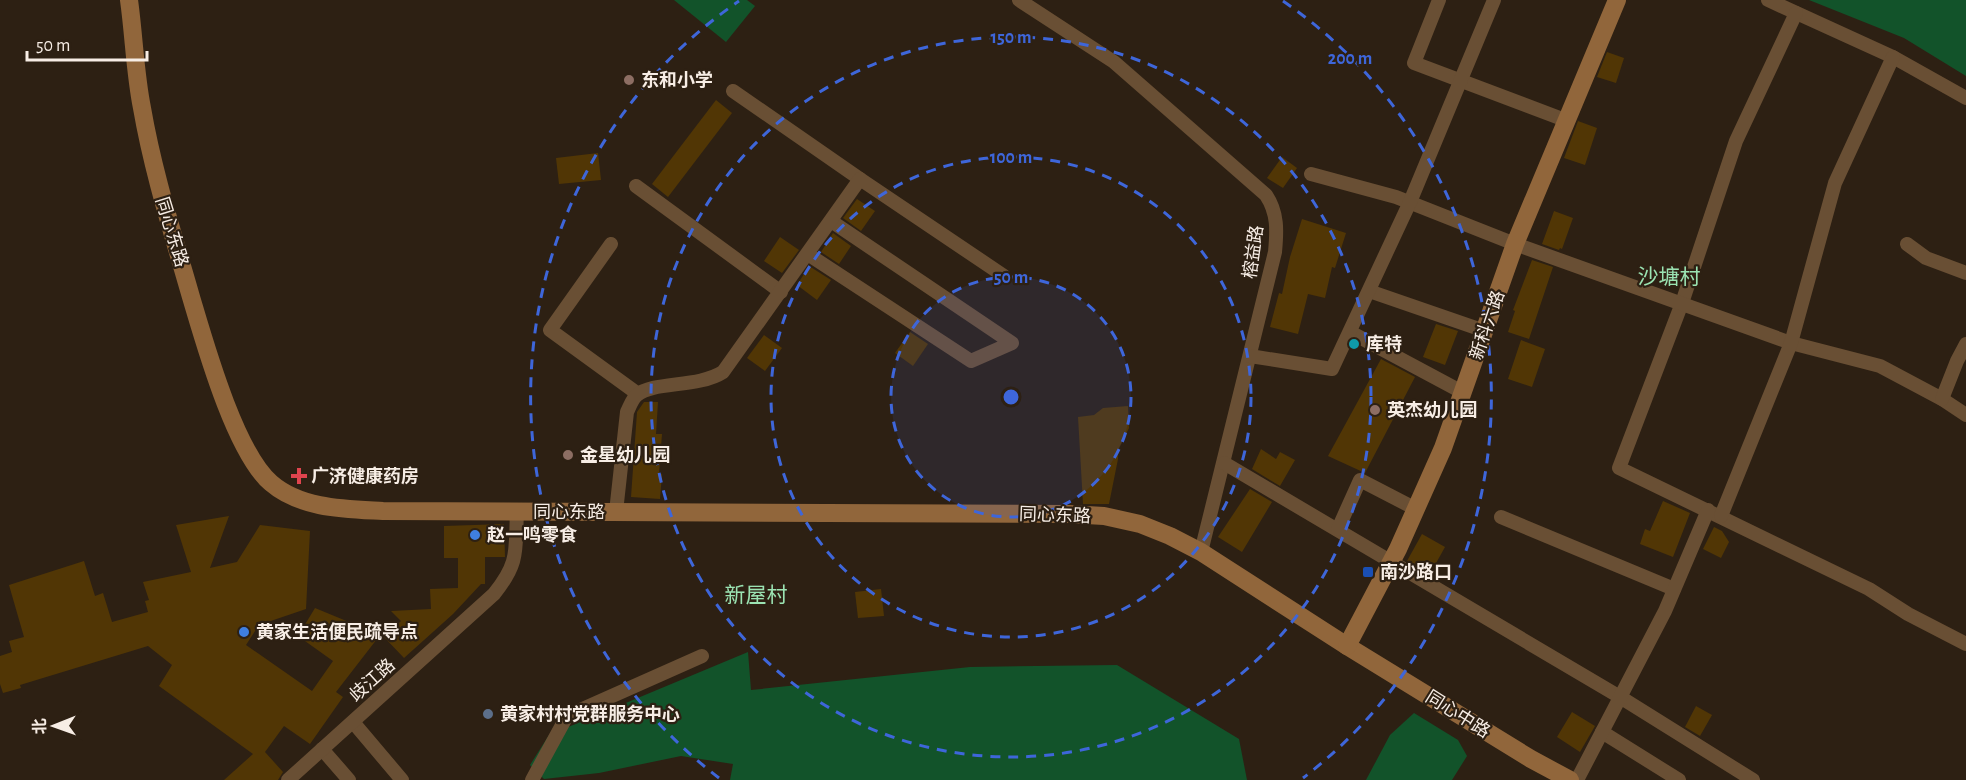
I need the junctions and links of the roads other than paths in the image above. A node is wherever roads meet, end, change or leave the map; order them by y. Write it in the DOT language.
graph roads {
  1 [pos="129,0"];
  2 [pos="1019,0"];
  3 [pos="1439,0"];
  4 [pos="1494,0"];
  5 [pos="1617,0"];
  6 [pos="1768,0"];
  7 [pos="1796,13"];
  8 [pos="1893,57"];
  9 [pos="1460,81"];
  10 [pos="734,92"];
  11 [pos="1966,98"];
  12 [pos="1565,120"];
  13 [pos="1311,174"];
  14 [pos="860,179"];
  15 [pos="636,186"];
  16 [pos="1410,202"];
  17 [pos="831,221"];
  18 [pos="610,244"];
  19 [pos="1515,244"];
  20 [pos="1907,244"];
  21 [pos="808,255"];
  22 [pos="1966,273"];
  23 [pos="1004,276"];
  24 [pos="1369,291"];
  25 [pos="781,292"];
  26 [pos="1682,303"];
  27 [pos="1485,331"];
  28 [pos="1350,332"];
  29 [pos="1791,342"];
  30 [pos="1966,344"];
  31 [pos="1250,356"];
  32 [pos="1464,393"];
  33 [pos="638,394"];
  34 [pos="1942,399"];
  35 [pos="1966,415"];
  36 [pos="1224,463"];
  37 [pos="1416,509"];
  38 [pos="517,512"];
  39 [pos="616,512"];
  40 [pos="1715,513"];
  41 [pos="1501,517"];
  42 [pos="1338,530"];
  43 [pos="1201,552"];
  44 [pos="1392,561"];
  45 [pos="1674,589"];
  46 [pos="1966,644"];
  47 [pos="1347,646"];
  48 [pos="702,656"];
  49 [pos="1620,697"];
  50 [pos="353,722"];
  51 [pos="1602,732"];
  52 [pos="322,749"];
  53 [pos="288,780"];
  54 [pos="349,780"];
  55 [pos="402,780"];
  56 [pos="532,780"];
  57 [pos="1570,780"];
  58 [pos="1577,780"];
  59 [pos="1679,780"];
  60 [pos="1753,780"];
  1 -- 38 [label="street, 同心东路"];
  2 -- 31 [label="street, 榕益路"];
  3 -- 9 [label="street"];
  4 -- 9 [label="street"];
  5 -- 12 [label="street, 新科六路"];
  6 -- 7 [label="street"];
  7 -- 8 [label="street"];
  7 -- 26 [label="street"];
  8 -- 11 [label="street"];
  8 -- 29 [label="street"];
  9 -- 12 [label="street"];
  9 -- 16 [label="street"];
  10 -- 14 [label="street"];
  12 -- 19 [label="street, 新科六路"];
  13 -- 16 [label="street"];
  14 -- 17 [label="street"];
  14 -- 23 [label="street"];
  15 -- 25 [label="street"];
  16 -- 19 [label="street"];
  16 -- 24 [label="street"];
  17 -- 21 [label="street"];
  17 -- 21 [label="street"];
  18 -- 33 [label="street"];
  19 -- 26 [label="street"];
  19 -- 27 [label="street, 新科六路"];
  20 -- 22 [label="street"];
  21 -- 25 [label="street"];
  24 -- 27 [label="street"];
  24 -- 28 [label="street"];
  25 -- 33 [label="street"];
  26 -- 29 [label="street"];
  26 -- 40 [label="street"];
  27 -- 32 [label="street, 新科六路"];
  28 -- 31 [label="street"];
  28 -- 32 [label="street"];
  29 -- 34 [label="street"];
  29 -- 40 [label="street"];
  30 -- 34 [label="street"];
  31 -- 36 [label="street, 榕益路"];
  32 -- 37 [label="street, 新科六路"];
  33 -- 39 [label="street"];
  34 -- 35 [label="street"];
  36 -- 42 [label="street"];
  36 -- 43 [label="street, 榕益路"];
  37 -- 42 [label="street"];
  37 -- 44 [label="street, 新科六路"];
  38 -- 39 [label="street, 同心东路"];
  38 -- 50 [label="street, 歧江路"];
  39 -- 43 [label="street, 同心东路"];
  40 -- 45 [label="street"];
  40 -- 46 [label="street"];
  41 -- 45 [label="street"];
  42 -- 44 [label="street"];
  43 -- 47 [label="street, 同心东路"];
  44 -- 47 [label="street, 新科六路"];
  44 -- 49 [label="street"];
  45 -- 49 [label="street"];
  47 -- 57 [label="street, 同心中路"];
  48 -- 56 [label="street"];
  49 -- 51 [label="street"];
  49 -- 60 [label="street"];
  50 -- 52 [label="street, 歧江路"];
  50 -- 55 [label="street"];
  51 -- 58 [label="street"];
  51 -- 59 [label="street"];
  52 -- 53 [label="street, 歧江路"];
  52 -- 54 [label="street"];
}
